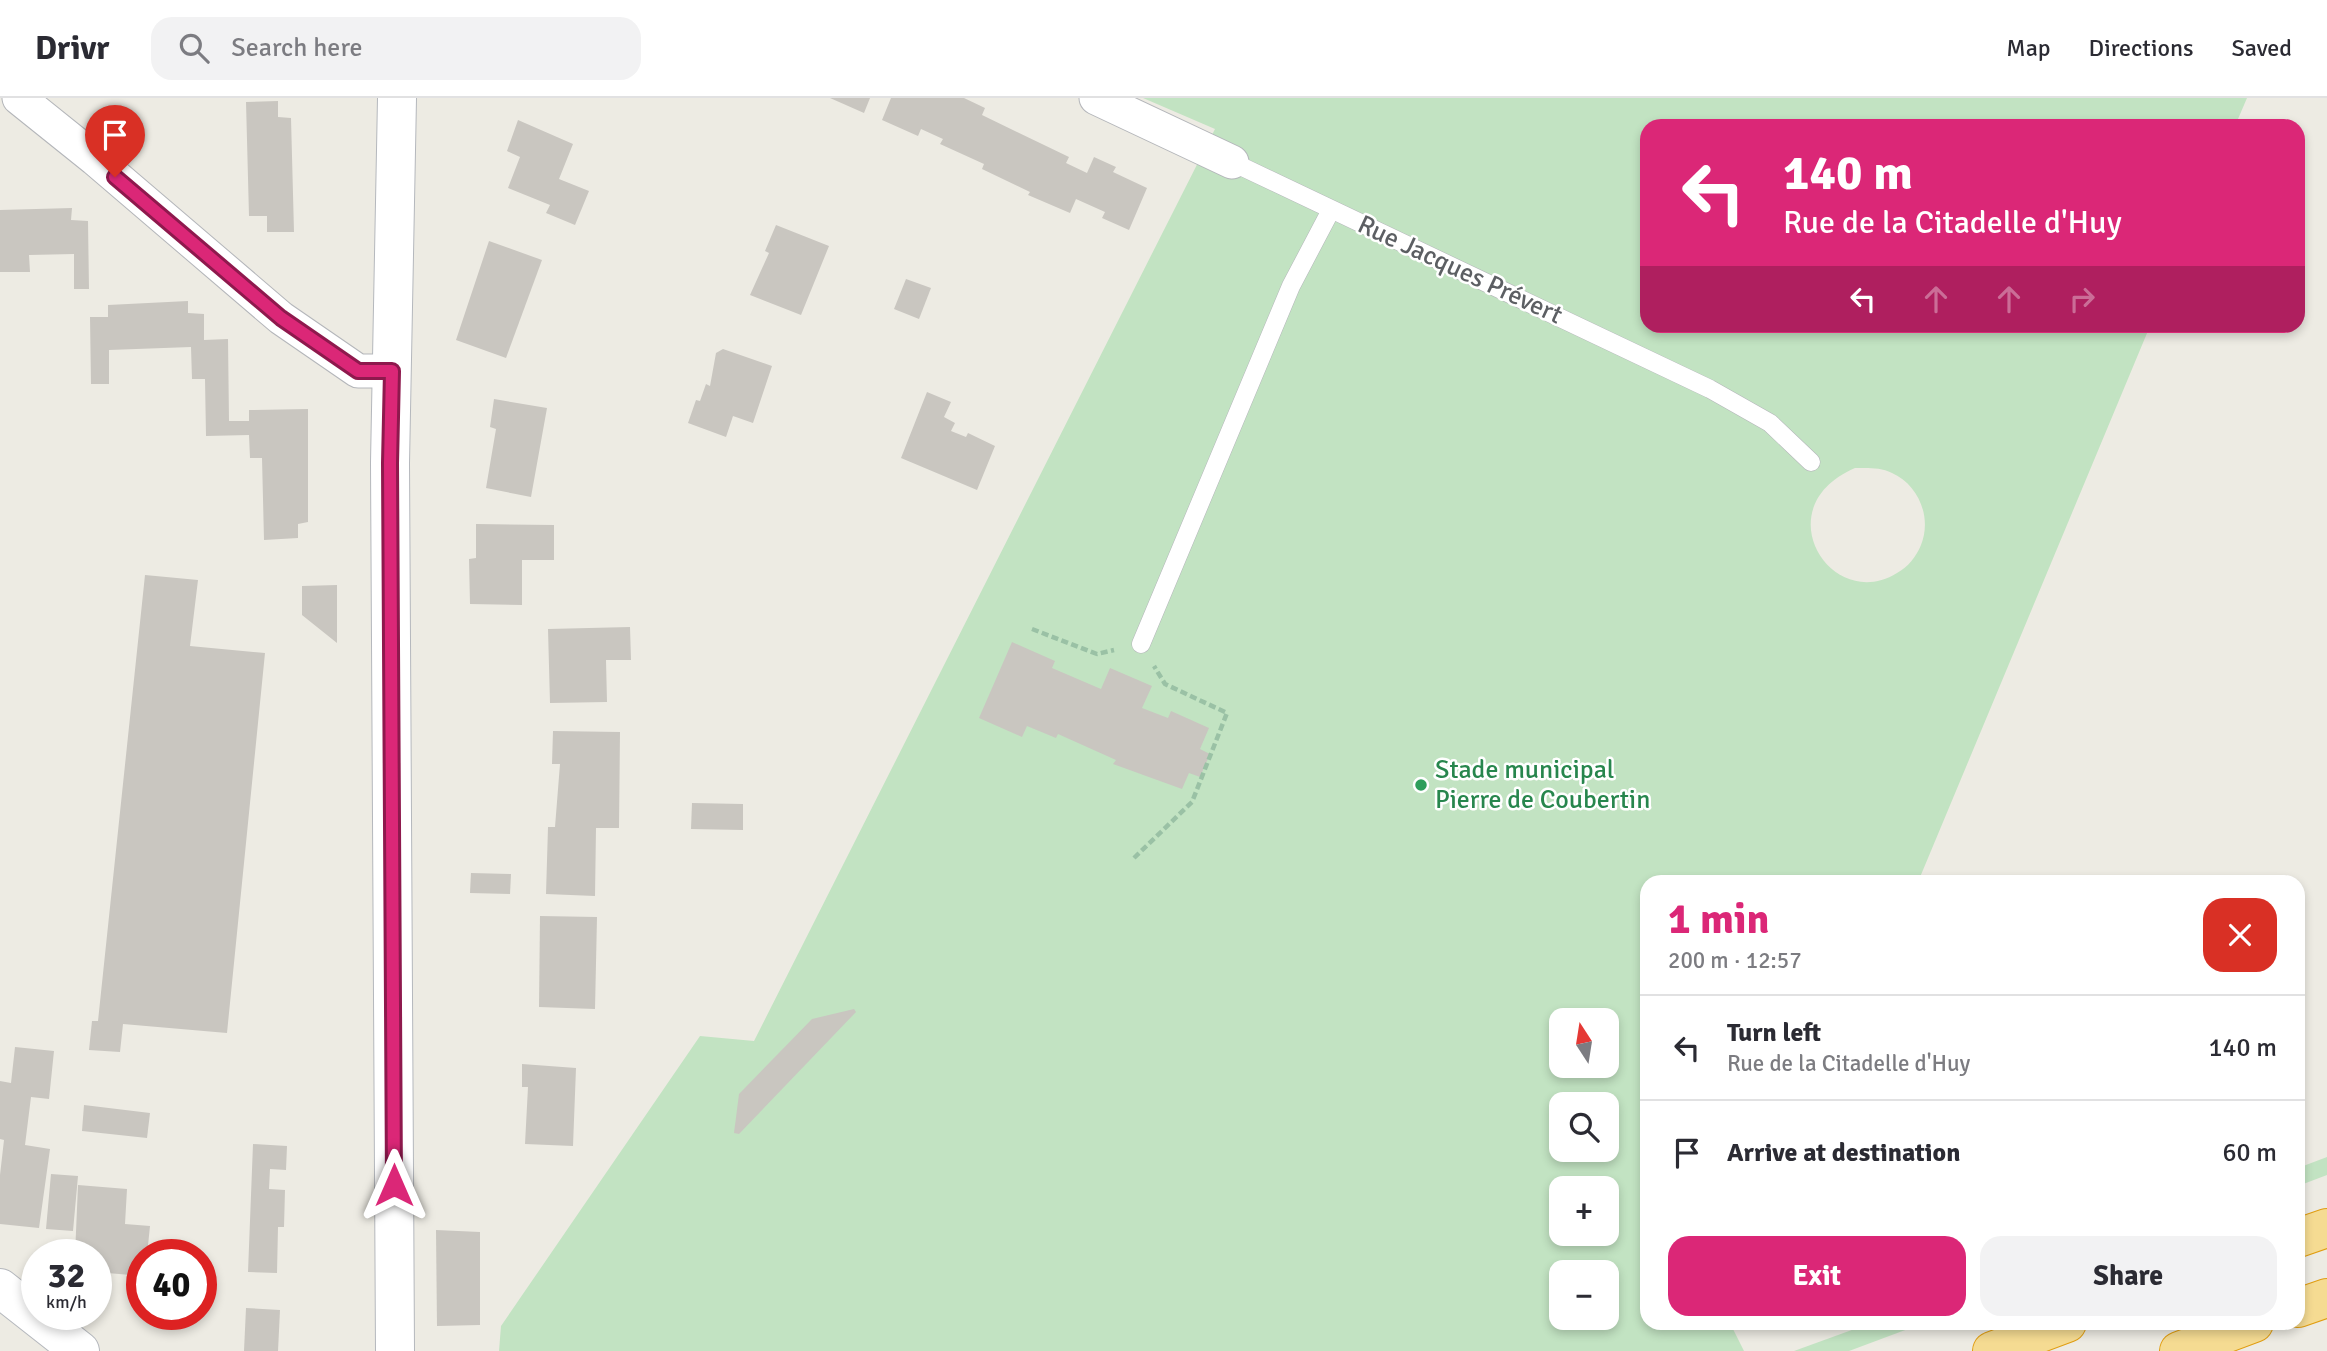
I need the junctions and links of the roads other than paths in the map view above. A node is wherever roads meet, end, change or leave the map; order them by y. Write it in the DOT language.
graph roads {
  1 [pos="19,98"];
  2 [pos="397,98"];
  3 [pos="1096,98"];
  4 [pos="1232,162"];
  5 [pos="1332,209"];
  6 [pos="392,371"];
  7 [pos="1811,462"];
  8 [pos="1141,643"];
  9 [pos="2327,1228"];
  10 [pos="2305,1236"];
  11 [pos="0,1288"];
  12 [pos="2327,1298"];
  13 [pos="2305,1306"];
  14 [pos="2048,1330"];
  15 [pos="2234,1330"];
  16 [pos="80,1351"];
  17 [pos="395,1351"];
  18 [pos="1992,1351"];
  19 [pos="2179,1351"];
  1 -- 6 [label="street"];
  2 -- 6 [label="street"];
  3 -- 4 [label="street, Rue Jacques Prévert"];
  4 -- 5 [label="lane, Rue Jacques Prévert"];
  5 -- 7 [label="lane, Rue Jacques Prévert"];
  5 -- 8 [label="lane"];
  6 -- 17 [label="street"];
  9 -- 10 [label="highway"];
  11 -- 16 [label="street"];
  12 -- 13 [label="highway"];
  14 -- 18 [label="highway"];
  15 -- 19 [label="highway"];
}
